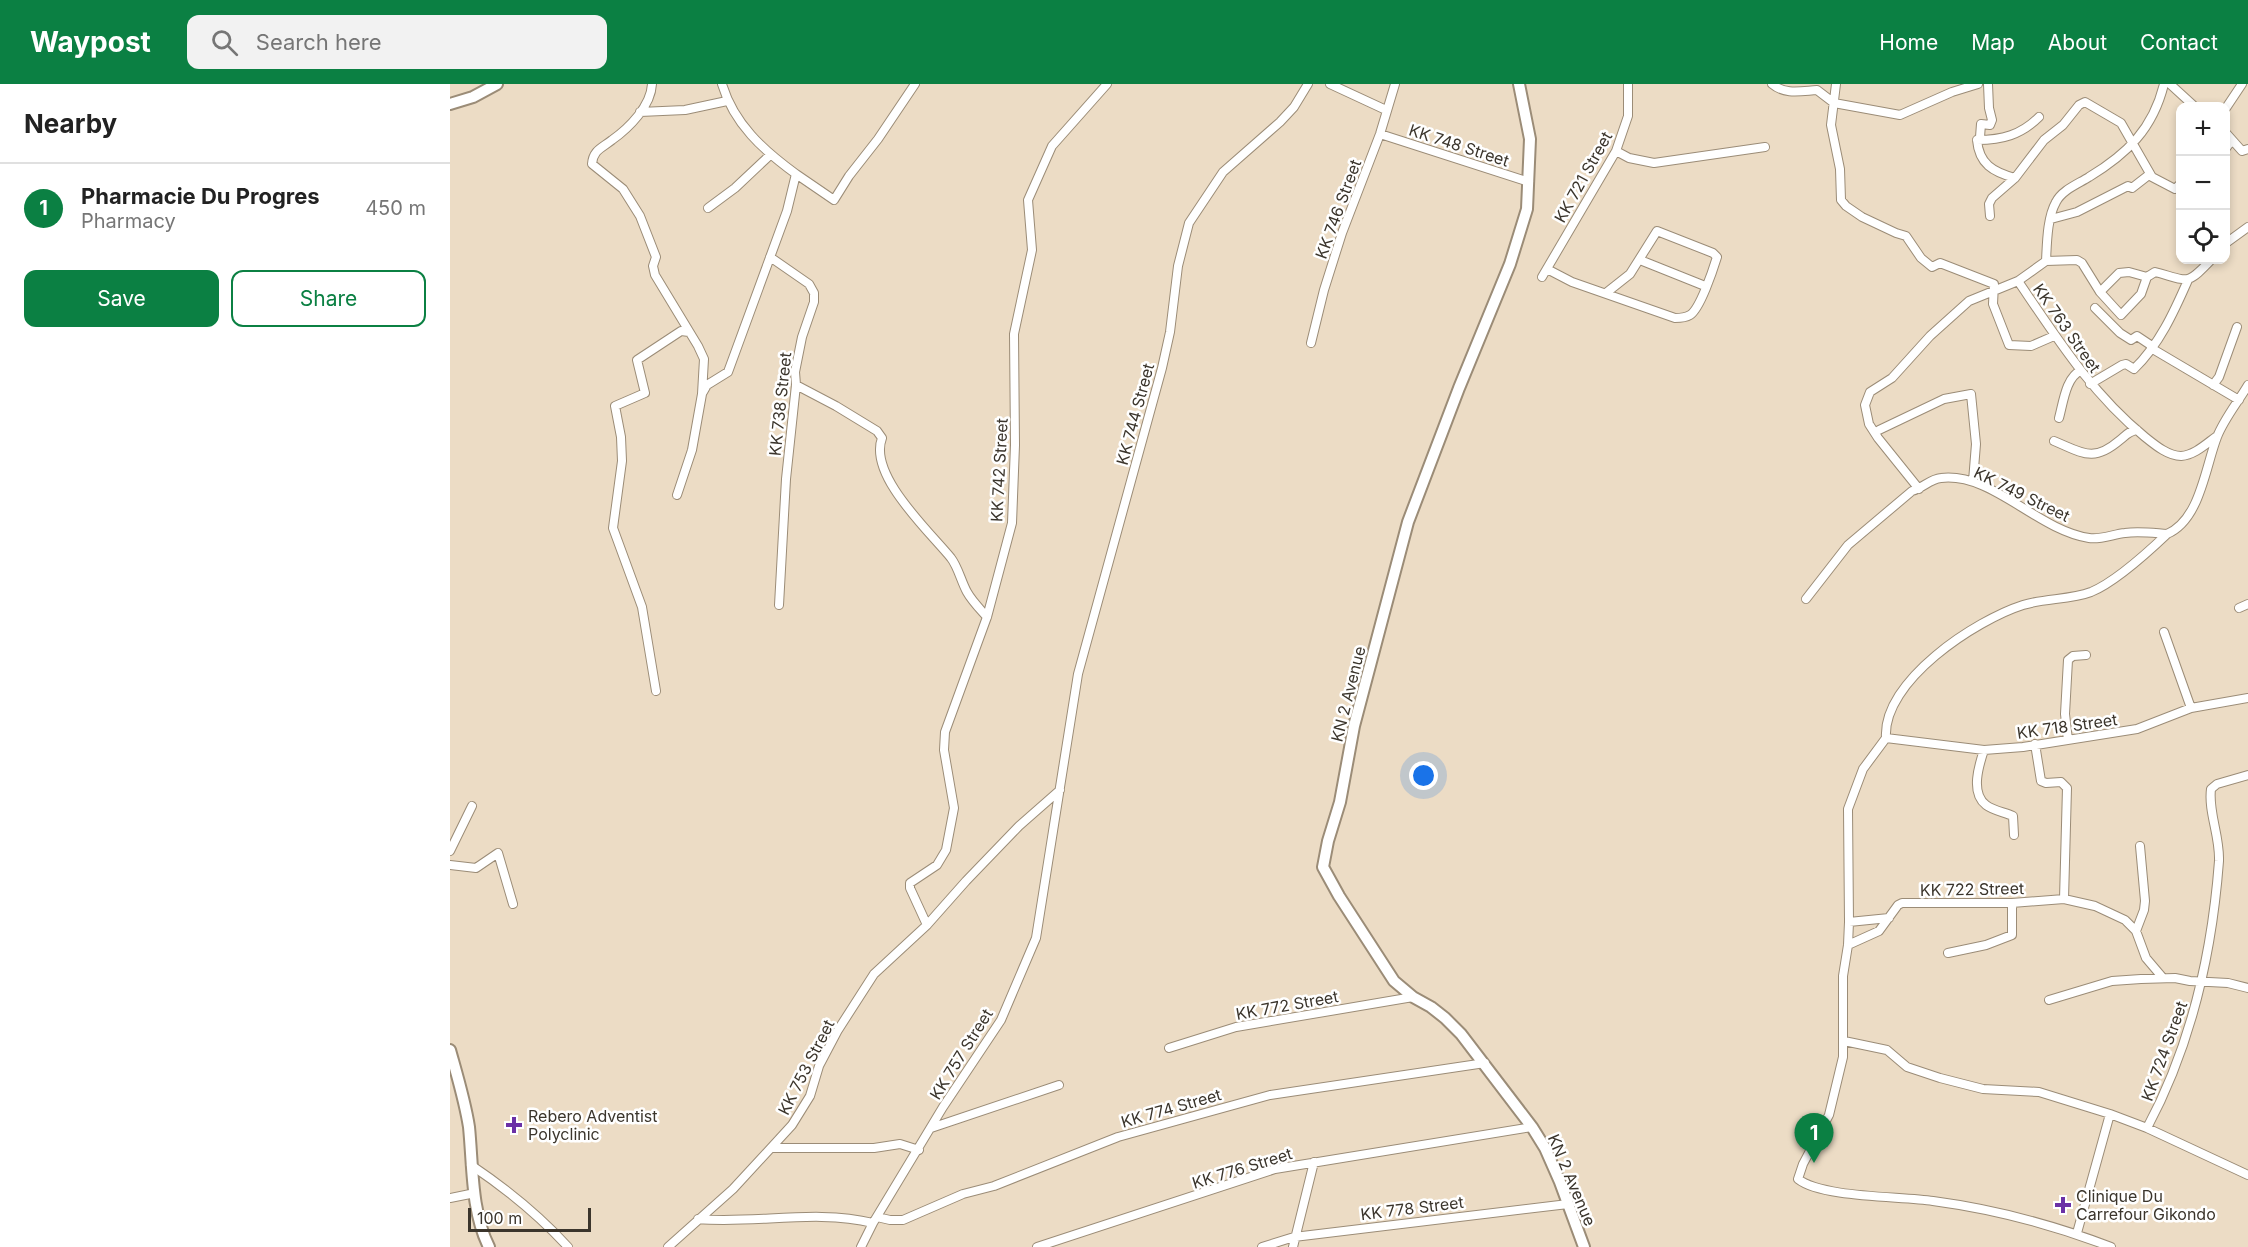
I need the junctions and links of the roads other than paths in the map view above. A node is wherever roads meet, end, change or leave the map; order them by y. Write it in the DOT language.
graph roads {
  1 [pos="497,84"];
  2 [pos="652,84"];
  3 [pos="722,84"];
  4 [pos="915,84"];
  5 [pos="1107,84"];
  6 [pos="1308,84"];
  7 [pos="1330,84"];
  8 [pos="1395,84"];
  9 [pos="1519,84"];
  10 [pos="1628,84"];
  11 [pos="1772,84"];
  12 [pos="1836,84"];
  13 [pos="1978,84"];
  14 [pos="1988,84"];
  15 [pos="2164,84"];
  16 [pos="2170,84"];
  17 [pos="2242,84"];
  18 [pos="727,101"];
  19 [pos="2190,102"];
  20 [pos="2230,102"];
  21 [pos="1834,103"];
  22 [pos="450,104"];
  23 [pos="1386,110"];
  24 [pos="640,112"];
  25 [pos="2038,117"];
  26 [pos="1380,134"];
  27 [pos="2230,138"];
  28 [pos="1977,140"];
  29 [pos="2232,140"];
  30 [pos="2133,143"];
  31 [pos="2230,143"];
  32 [pos="1765,147"];
  33 [pos="2248,149"];
  34 [pos="1616,151"];
  35 [pos="770,155"];
  36 [pos="796,174"];
  37 [pos="2150,174"];
  38 [pos="2015,178"];
  39 [pos="1529,182"];
  40 [pos="2176,188"];
  41 [pos="708,208"];
  42 [pos="1989,216"];
  43 [pos="2051,219"];
  44 [pos="2248,227"];
  45 [pos="2230,240"];
  46 [pos="770,257"];
  47 [pos="1640,260"];
  48 [pos="2046,261"];
  49 [pos="2207,264"];
  50 [pos="2146,277"];
  51 [pos="2188,280"];
  52 [pos="2018,281"];
  53 [pos="1705,286"];
  54 [pos="1995,290"];
  55 [pos="2100,292"];
  56 [pos="1606,293"];
  57 [pos="2095,308"];
  58 [pos="2237,327"];
  59 [pos="689,332"];
  60 [pos="2054,336"];
  61 [pos="1311,344"];
  62 [pos="2151,347"];
  63 [pos="2081,371"];
  64 [pos="2090,384"];
  65 [pos="796,385"];
  66 [pos="2213,385"];
  67 [pos="2248,385"];
  68 [pos="702,394"];
  69 [pos="2239,400"];
  70 [pos="2059,418"];
  71 [pos="1879,430"];
  72 [pos="2136,430"];
  73 [pos="2217,436"];
  74 [pos="2054,441"];
  75 [pos="1973,481"];
  76 [pos="1919,489"];
  77 [pos="677,495"];
  78 [pos="2167,534"];
  79 [pos="1806,599"];
  80 [pos="2248,604"];
  81 [pos="779,605"];
  82 [pos="2239,608"];
  83 [pos="987,617"];
  84 [pos="2164,632"];
  85 [pos="2086,655"];
  86 [pos="656,691"];
  87 [pos="2248,698"];
  88 [pos="2191,708"];
  89 [pos="1886,738"];
  90 [pos="2068,740"];
  91 [pos="2035,744"];
  92 [pos="1984,750"];
  93 [pos="2248,775"];
  94 [pos="1060,790"];
  95 [pos="472,806"];
  96 [pos="2014,835"];
  97 [pos="2140,846"];
  98 [pos="450,851"];
  99 [pos="450,865"];
  100 [pos="2064,899"];
  101 [pos="2012,903"];
  102 [pos="513,904"];
  103 [pos="1889,918"];
  104 [pos="1849,922"];
  105 [pos="927,925"];
  106 [pos="2136,931"];
  107 [pos="1848,945"];
  108 [pos="1948,952"];
  109 [pos="2163,978"];
  110 [pos="2201,982"];
  111 [pos="2248,988"];
  112 [pos="1413,997"];
  113 [pos="2049,1000"];
  114 [pos="1844,1041"];
  115 [pos="1169,1048"];
  116 [pos="450,1050"];
  117 [pos="1485,1063"];
  118 [pos="1059,1085"];
  119 [pos="2110,1114"];
  120 [pos="1532,1127"];
  121 [pos="931,1128"];
  122 [pos="2147,1128"];
  123 [pos="771,1148"];
  124 [pos="919,1150"];
  125 [pos="1314,1162"];
  126 [pos="471,1165"];
  127 [pos="2248,1175"];
  128 [pos="475,1193"];
  129 [pos="450,1198"];
  130 [pos="1568,1204"];
  131 [pos="698,1219"];
  132 [pos="875,1220"];
  133 [pos="2077,1233"];
  134 [pos="1294,1237"];
  135 [pos="489,1247"];
  136 [pos="568,1247"];
  137 [pos="668,1247"];
  138 [pos="861,1247"];
  139 [pos="1037,1247"];
  140 [pos="1262,1247"];
  141 [pos="1293,1247"];
  142 [pos="1584,1247"];
  143 [pos="2111,1247"];
  1 -- 22 [label="street"];
  2 -- 24 [label="street"];
  3 -- 18 [label="street"];
  4 -- 36 [label="street"];
  5 -- 83 [label="street, KK 742 Street"];
  6 -- 94 [label="street, KK 744 Street"];
  7 -- 23 [label="street"];
  8 -- 23 [label="street, KK 746 Street"];
  9 -- 39 [label="street, KN 2 Avenue"];
  10 -- 34 [label="street, KK 721 Street"];
  11 -- 21 [label="street"];
  12 -- 21 [label="street"];
  13 -- 21 [label="street"];
  14 -- 28 [label="street"];
  15 -- 30 [label="street, KK 763 Street"];
  16 -- 19 [label="street"];
  17 -- 20 [label="street"];
  18 -- 24 [label="street"];
  18 -- 35 [label="street"];
  21 -- 54 [label="street"];
  23 -- 26 [label="street, KK 746 Street"];
  24 -- 59 [label="street"];
  25 -- 28 [label="street"];
  26 -- 39 [label="street, KK 748 Street"];
  26 -- 61 [label="street, KK 746 Street"];
  27 -- 29 [label="street"];
  28 -- 38 [label="street"];
  29 -- 31 [label="street"];
  29 -- 33 [label="street"];
  30 -- 37 [label="street"];
  30 -- 38 [label="street"];
  30 -- 43 [label="street, KK 763 Street"];
  32 -- 34 [label="street"];
  34 -- 56 [label="street, KK 721 Street"];
  35 -- 36 [label="street"];
  35 -- 41 [label="street"];
  36 -- 46 [label="street"];
  37 -- 40 [label="street"];
  37 -- 43 [label="street"];
  38 -- 42 [label="street"];
  39 -- 112 [label="street, KN 2 Avenue"];
  43 -- 48 [label="street, KK 763 Street"];
  44 -- 45 [label="street"];
  46 -- 65 [label="street, KK 738 Street"];
  46 -- 68 [label="street"];
  47 -- 53 [label="street"];
  47 -- 53 [label="street"];
  47 -- 56 [label="street"];
  48 -- 52 [label="street, KK 763 Street"];
  48 -- 55 [label="street"];
  49 -- 51 [label="street"];
  50 -- 51 [label="street"];
  50 -- 55 [label="street"];
  50 -- 55 [label="street"];
  51 -- 62 [label="street"];
  52 -- 54 [label="street"];
  52 -- 60 [label="street, KK 763 Street"];
  53 -- 56 [label="street"];
  54 -- 60 [label="street"];
  54 -- 76 [label="street"];
  57 -- 62 [label="street"];
  58 -- 66 [label="street"];
  59 -- 68 [label="street"];
  59 -- 86 [label="street"];
  60 -- 63 [label="street, KK 763 Street"];
  62 -- 64 [label="street"];
  62 -- 66 [label="street"];
  63 -- 64 [label="street, KK 763 Street"];
  63 -- 70 [label="street"];
  64 -- 72 [label="street, KK 763 Street"];
  65 -- 81 [label="street, KK 738 Street"];
  65 -- 83 [label="street"];
  66 -- 69 [label="street"];
  67 -- 69 [label="street"];
  68 -- 77 [label="street"];
  69 -- 73 [label="street"];
  71 -- 75 [label="street"];
  72 -- 73 [label="street, KK 763 Street"];
  72 -- 74 [label="street"];
  73 -- 78 [label="street"];
  75 -- 76 [label="street, KK 749 Street"];
  75 -- 78 [label="street, KK 749 Street"];
  76 -- 79 [label="street, KK 749 Street"];
  78 -- 89 [label="street"];
  80 -- 82 [label="street"];
  83 -- 105 [label="street, KK 742 Street"];
  84 -- 88 [label="street"];
  85 -- 90 [label="street"];
  87 -- 88 [label="street, KK 718 Street"];
  88 -- 90 [label="street, KK 718 Street"];
  89 -- 92 [label="street, KK 718 Street"];
  89 -- 104 [label="street"];
  90 -- 91 [label="street, KK 718 Street"];
  91 -- 92 [label="street, KK 718 Street"];
  91 -- 100 [label="street"];
  92 -- 96 [label="street"];
  93 -- 110 [label="street, KK 724 Street"];
  94 -- 105 [label="street, KK 753 Street"];
  94 -- 121 [label="street, KK 757 Street"];
  95 -- 98 [label="street"];
  97 -- 106 [label="street"];
  99 -- 102 [label="street"];
  100 -- 101 [label="street, KK 722 Street"];
  100 -- 106 [label="street, KK 722 Street"];
  101 -- 103 [label="street, KK 722 Street"];
  101 -- 108 [label="street"];
  103 -- 104 [label="street, KK 722 Street"];
  103 -- 107 [label="street, KK 722 Street"];
  104 -- 107 [label="street"];
  105 -- 123 [label="street, KK 753 Street"];
  106 -- 109 [label="street"];
  107 -- 114 [label="street"];
  109 -- 110 [label="street"];
  109 -- 113 [label="street"];
  110 -- 111 [label="street"];
  110 -- 122 [label="street, KK 724 Street"];
  112 -- 115 [label="street, KK 772 Street"];
  112 -- 117 [label="street, KN 2 Avenue"];
  114 -- 119 [label="street"];
  114 -- 133 [label="street"];
  116 -- 126 [label="street"];
  117 -- 120 [label="street, KN 2 Avenue"];
  117 -- 132 [label="street, KK 774 Street"];
  118 -- 121 [label="street"];
  119 -- 122 [label="street"];
  119 -- 133 [label="street"];
  120 -- 125 [label="street, KK 776 Street"];
  120 -- 130 [label="street, KN 2 Avenue"];
  121 -- 124 [label="street, KK 757 Street"];
  122 -- 127 [label="street"];
  123 -- 124 [label="street"];
  123 -- 131 [label="street, KK 753 Street"];
  124 -- 132 [label="street, KK 757 Street"];
  125 -- 134 [label="street"];
  125 -- 139 [label="street, KK 776 Street"];
  126 -- 128 [label="street"];
  126 -- 136 [label="street"];
  128 -- 129 [label="street"];
  128 -- 135 [label="street"];
  130 -- 134 [label="street, KK 778 Street"];
  130 -- 142 [label="street, KN 2 Avenue"];
  131 -- 132 [label="street, KK 774 Street"];
  131 -- 137 [label="street, KK 753 Street"];
  132 -- 138 [label="street, KK 757 Street"];
  133 -- 143 [label="street"];
  134 -- 140 [label="street, KK 778 Street"];
  134 -- 141 [label="street"];
}
